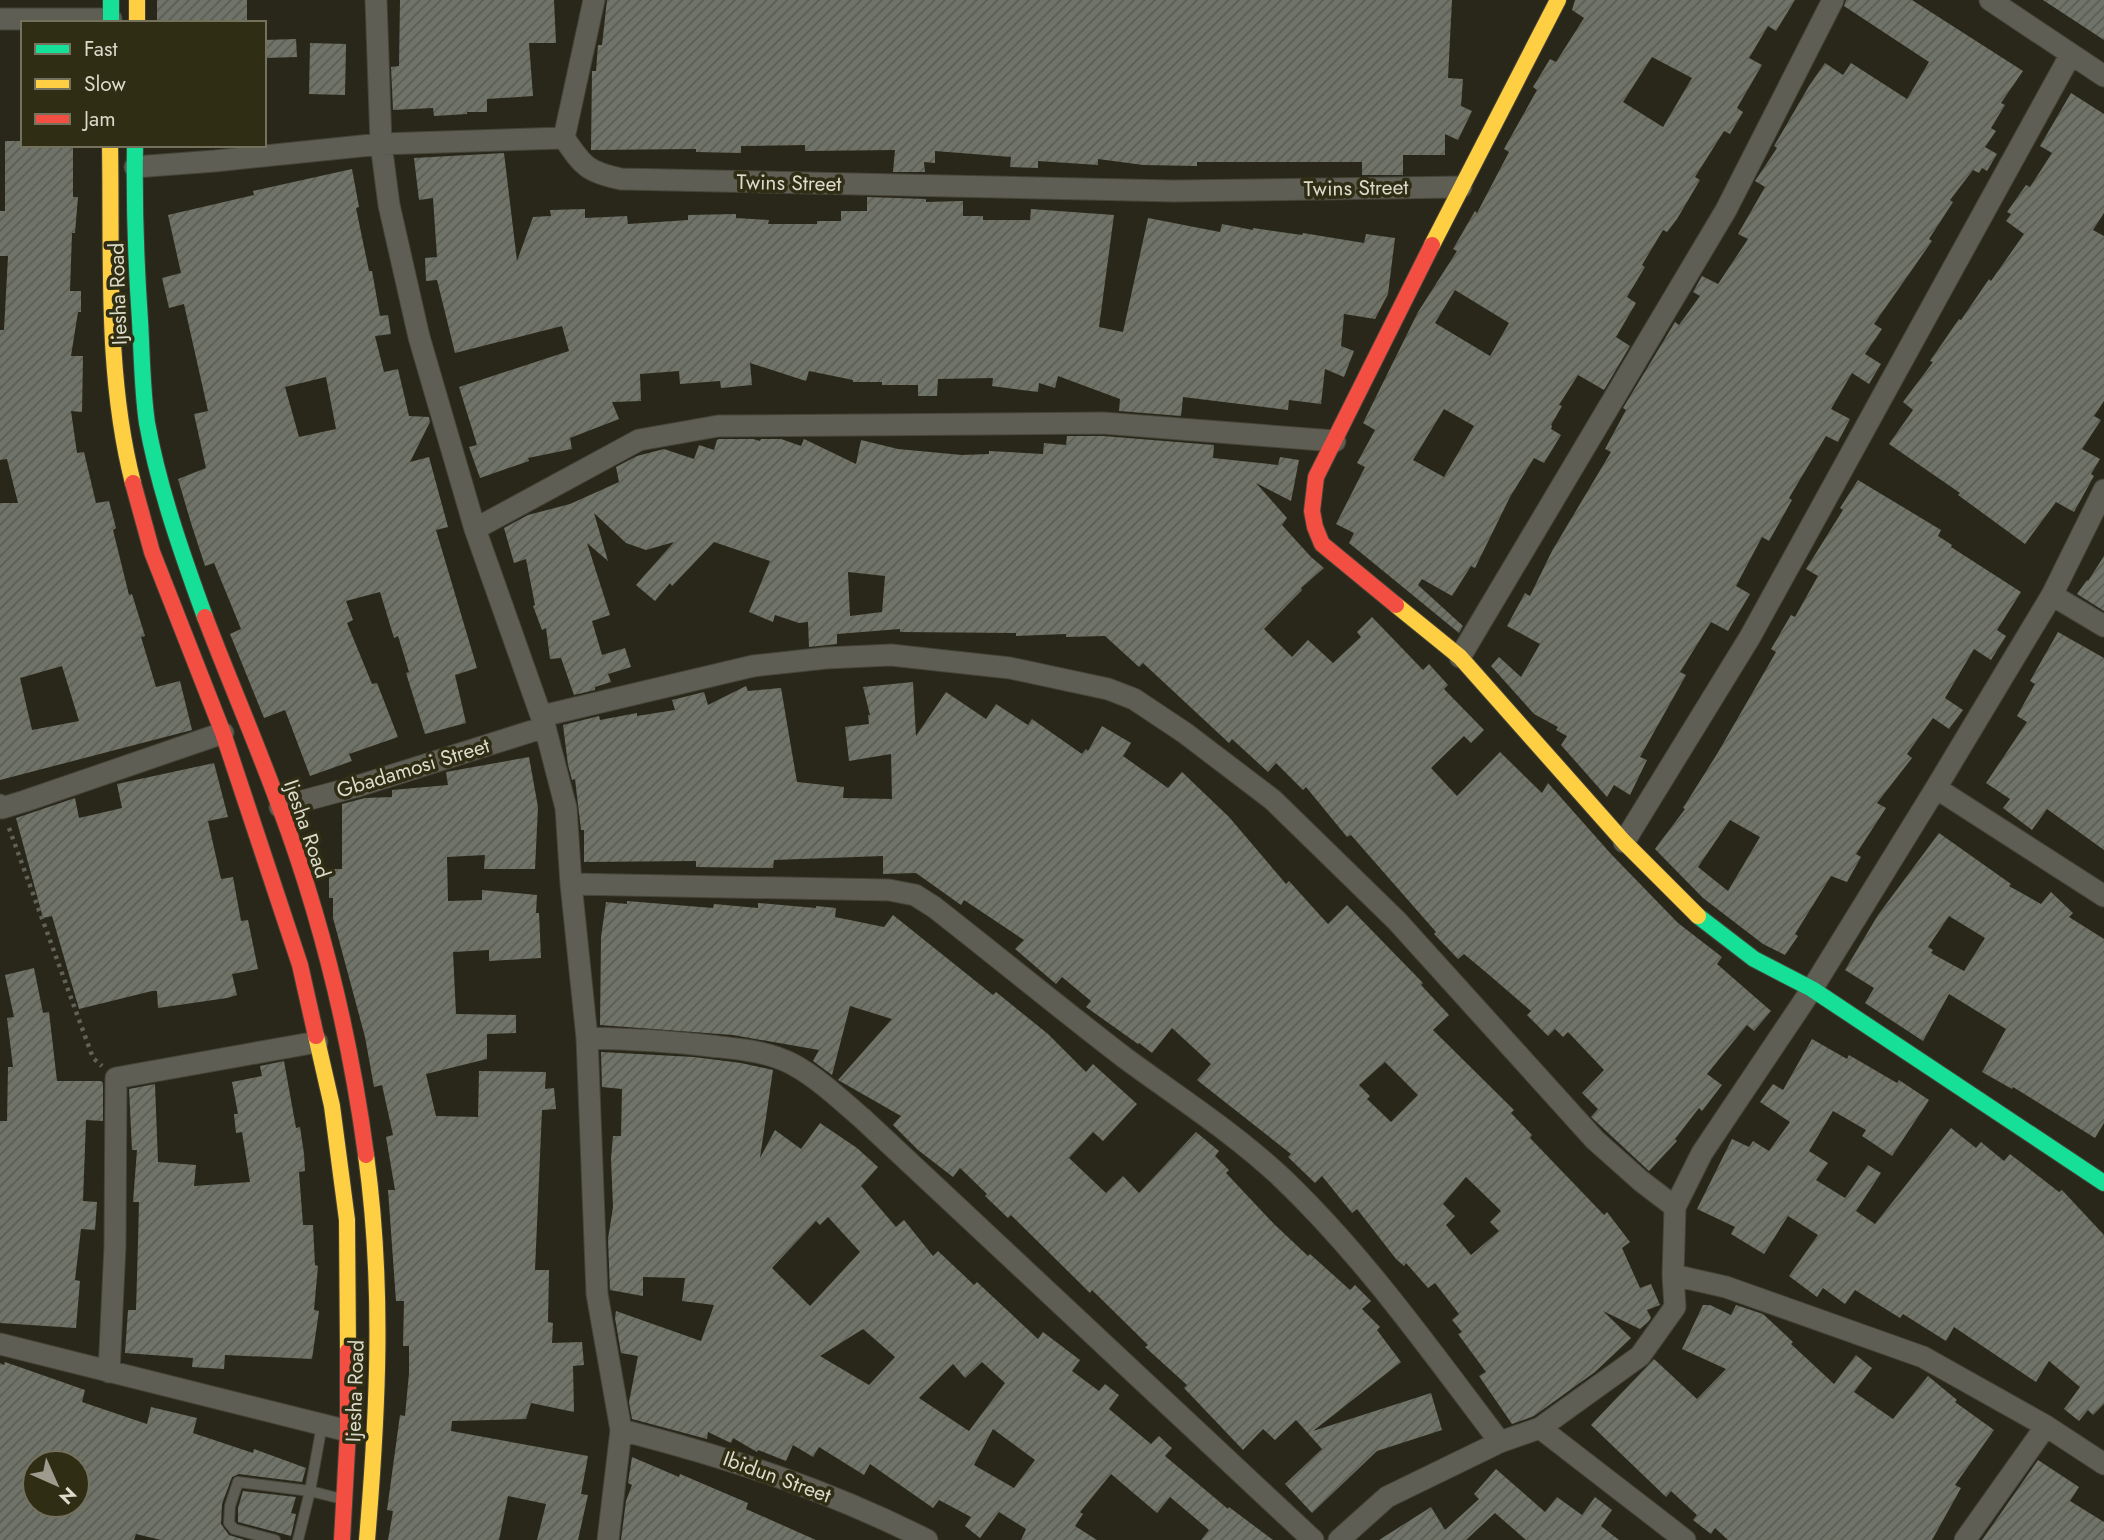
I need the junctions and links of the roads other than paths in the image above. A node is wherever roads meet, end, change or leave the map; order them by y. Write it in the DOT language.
graph roads {
  1 [pos="137,0"];
  2 [pos="376,0"];
  3 [pos="594,0"];
  4 [pos="1558,0"];
  5 [pos="1833,0"];
  6 [pos="1990,0"];
  7 [pos="111,14"];
  8 [pos="0,19"];
  9 [pos="137,21"];
  10 [pos="2071,54"];
  11 [pos="2104,76"];
  12 [pos="564,138"];
  13 [pos="381,144"];
  14 [pos="110,147"];
  15 [pos="135,147"];
  16 [pos="135,167"];
  17 [pos="1461,187"];
  18 [pos="1335,442"];
  19 [pos="2104,490"];
  20 [pos="475,529"];
  21 [pos="2052,595"];
  22 [pos="2104,626"];
  23 [pos="1460,657"];
  24 [pos="543,721"];
  25 [pos="223,733"];
  26 [pos="1936,788"];
  27 [pos="1,806"];
  28 [pos="279,807"];
  29 [pos="1623,842"];
  30 [pos="571,884"];
  31 [pos="2104,896"];
  32 [pos="1812,989"];
  33 [pos="587,1038"];
  34 [pos="317,1042"];
  35 [pos="360,1101"];
  36 [pos="332,1106"];
  37 [pos="2104,1183"];
  38 [pos="1675,1207"];
  39 [pos="1672,1275"];
  40 [pos="0,1344"];
  41 [pos="108,1372"];
  42 [pos="323,1424"];
  43 [pos="2046,1426"];
  44 [pos="1540,1428"];
  45 [pos="621,1430"];
  46 [pos="348,1431"];
  47 [pos="1500,1442"];
  48 [pos="2104,1464"];
  49 [pos="310,1491"];
  50 [pos="345,1499"];
  51 [pos="275,1540"];
  52 [pos="298,1540"];
  53 [pos="342,1540"];
  54 [pos="367,1540"];
  55 [pos="608,1540"];
  56 [pos="927,1540"];
  57 [pos="1313,1540"];
  58 [pos="1339,1540"];
  59 [pos="1685,1540"];
  60 [pos="1965,1540"];
  1 -- 9 [label="main road"];
  2 -- 13 [label="street"];
  3 -- 12 [label="street"];
  4 -- 17 [label="main road"];
  5 -- 23 [label="street"];
  6 -- 10 [label="street"];
  7 -- 8 [label="street"];
  10 -- 11 [label="street"];
  10 -- 29 [label="street"];
  12 -- 13 [label="street"];
  12 -- 17 [label="street, Twins Street"];
  13 -- 16 [label="street"];
  13 -- 20 [label="street"];
  14 -- 25 [label="main road, Ijesha Road"];
  15 -- 16 [label="main road, Ijesha Road"];
  16 -- 28 [label="main road, Ijesha Road"];
  17 -- 18 [label="main road"];
  18 -- 20 [label="street"];
  18 -- 23 [label="main road"];
  19 -- 21 [label="street"];
  20 -- 24 [label="street"];
  21 -- 22 [label="street"];
  21 -- 26 [label="street"];
  23 -- 29 [label="main road"];
  24 -- 28 [label="street, Gbadamosi Street"];
  24 -- 30 [label="street"];
  24 -- 38 [label="street, Gbadamosi Street"];
  25 -- 27 [label="street"];
  25 -- 34 [label="main road, Ijesha Road"];
  26 -- 31 [label="street"];
  26 -- 32 [label="street"];
  28 -- 35 [label="main road, Ijesha Road"];
  29 -- 32 [label="main road"];
  30 -- 33 [label="street"];
  30 -- 47 [label="street"];
  32 -- 37 [label="main road"];
  32 -- 38 [label="street"];
  33 -- 45 [label="street"];
  33 -- 57 [label="street"];
  34 -- 36 [label="main road, Ijesha Road"];
  34 -- 41 [label="street"];
  35 -- 36 [label="main road"];
  35 -- 54 [label="main road, Ijesha Road"];
  36 -- 46 [label="main road, Ijesha Road"];
  38 -- 39 [label="street"];
  39 -- 43 [label="street"];
  39 -- 44 [label="street"];
  40 -- 41 [label="street"];
  41 -- 42 [label="street"];
  42 -- 46 [label="street"];
  42 -- 49 [label="lane"];
  43 -- 48 [label="street"];
  43 -- 60 [label="street"];
  44 -- 47 [label="street"];
  44 -- 59 [label="street"];
  45 -- 55 [label="street"];
  45 -- 56 [label="street, Ibidun Street"];
  46 -- 50 [label="main road, Ijesha Road"];
  47 -- 58 [label="street"];
  49 -- 50 [label="lane"];
  49 -- 51 [label="lane"];
  49 -- 52 [label="lane"];
  50 -- 53 [label="main road, Ijesha Road"];
}
